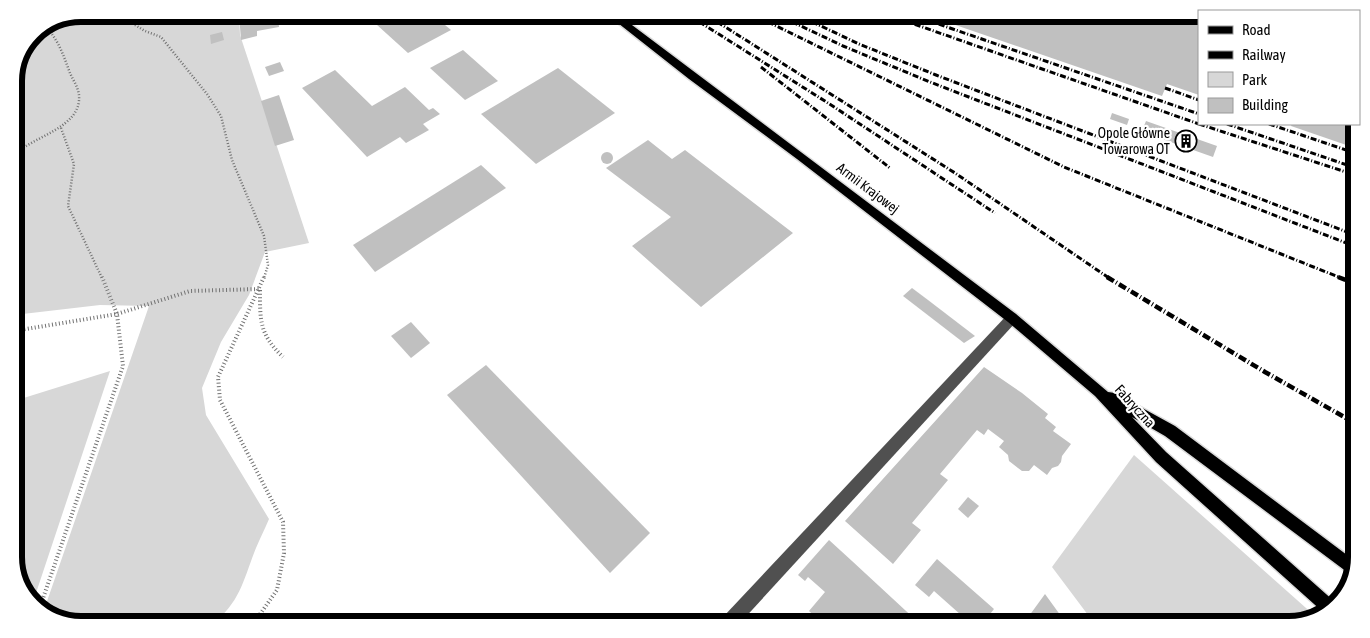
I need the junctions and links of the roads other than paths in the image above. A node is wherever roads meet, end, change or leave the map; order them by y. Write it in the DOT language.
graph roads {
  1 [pos="622,22"];
  2 [pos="1012,318"];
  3 [pos="1100,392"];
  4 [pos="1347,564"];
  5 [pos="1324,603"];
  6 [pos="736,616"];
  1 -- 2 [label="main road, Armii Krajowej"];
  2 -- 3 [label="main road, Armii Krajowej"];
  2 -- 6 [label="street"];
  3 -- 4 [label="main road, Fabryczna"];
  3 -- 5 [label="main road, Fabryczna"];
}
